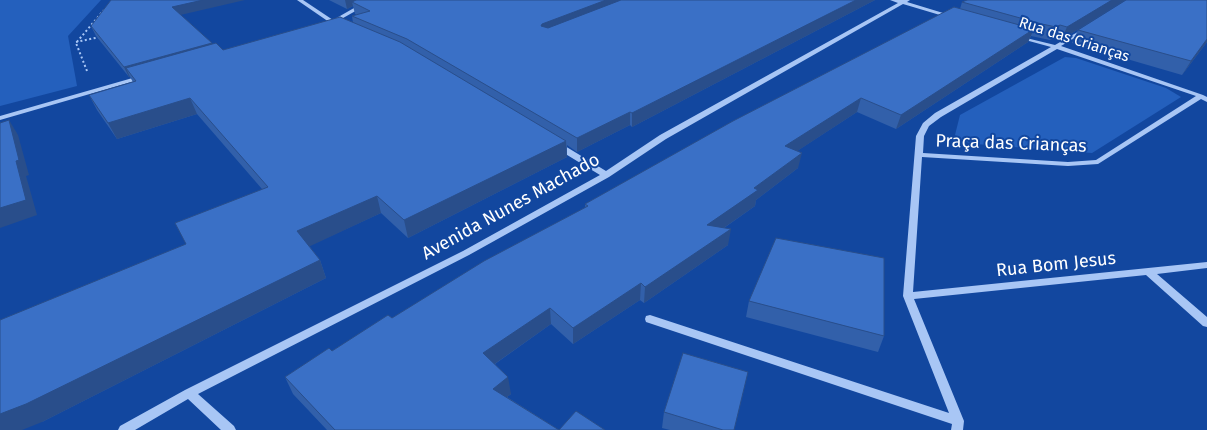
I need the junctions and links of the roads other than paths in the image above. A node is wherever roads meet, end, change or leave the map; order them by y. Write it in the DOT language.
graph roads {
  1 [pos="300,0"];
  2 [pos="372,0"];
  3 [pos="900,1"];
  4 [pos="956,18"];
  5 [pos="332,22"];
  6 [pos="322,25"];
  7 [pos="340,26"];
  8 [pos="1091,26"];
  9 [pos="1011,34"];
  10 [pos="1057,47"];
  11 [pos="152,74"];
  12 [pos="1204,98"];
  13 [pos="0,118"];
  14 [pos="548,140"];
  15 [pos="920,155"];
  16 [pos="606,175"];
  17 [pos="1207,265"];
  18 [pos="1148,271"];
  19 [pos="908,296"];
  20 [pos="650,319"];
  21 [pos="1207,323"];
  22 [pos="189,393"];
  23 [pos="957,425"];
  24 [pos="124,430"];
  25 [pos="230,430"];
  1 -- 5 [label="street"];
  2 -- 5 [label="street"];
  3 -- 4 [label="street"];
  3 -- 16 [label="street, Avenida Nunes Machado"];
  5 -- 6 [label="street"];
  5 -- 7 [label="street"];
  8 -- 10 [label="street"];
  9 -- 10 [label="street, Rua das Crianças"];
  10 -- 12 [label="street, Rua das Crianças"];
  10 -- 15 [label="street"];
  11 -- 13 [label="street"];
  12 -- 15 [label="street, Praça das Crianças"];
  14 -- 16 [label="street"];
  15 -- 19 [label="street"];
  16 -- 22 [label="street, Avenida Nunes Machado"];
  17 -- 18 [label="street, Rua Bom Jesus"];
  18 -- 19 [label="street, Rua Bom Jesus"];
  18 -- 21 [label="street"];
  19 -- 23 [label="street"];
  20 -- 23 [label="street"];
  22 -- 24 [label="street, Avenida Nunes Machado"];
  22 -- 25 [label="street"];
}
